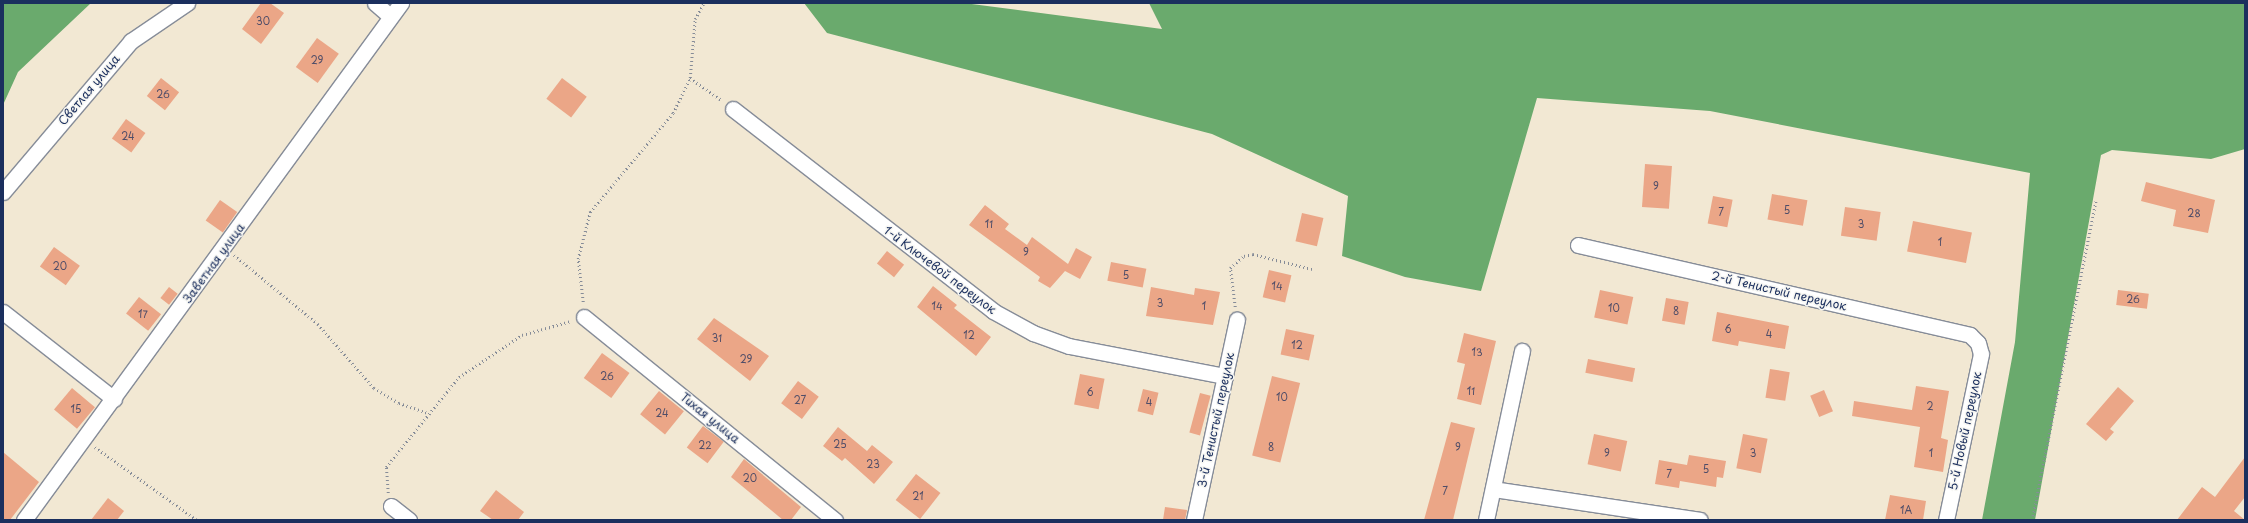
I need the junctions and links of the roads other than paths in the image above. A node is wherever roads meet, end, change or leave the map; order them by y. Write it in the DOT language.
graph roads {
  1 [pos="187,3"];
  2 [pos="375,3"];
  3 [pos="401,3"];
  4 [pos="390,16"];
  5 [pos="733,109"];
  6 [pos="3,192"];
  7 [pos="1578,245"];
  8 [pos="3,312"];
  9 [pos="584,317"];
  10 [pos="1237,320"];
  11 [pos="1978,343"];
  12 [pos="1522,351"];
  13 [pos="1225,376"];
  14 [pos="114,399"];
  15 [pos="1493,489"];
  16 [pos="391,506"];
  17 [pos="24,520"];
  18 [pos="409,520"];
  19 [pos="835,520"];
  20 [pos="1194,520"];
  21 [pos="1486,520"];
  22 [pos="1700,520"];
  23 [pos="1946,520"];
  1 -- 6 [label="street, Светлая улица"];
  2 -- 4 [label="street"];
  3 -- 4 [label="street, Заветная улица"];
  4 -- 14 [label="street, Заветная улица"];
  5 -- 13 [label="street, 1-й Ключевой переулок"];
  7 -- 11 [label="street, 2-й Тенистый переулок"];
  8 -- 14 [label="street"];
  9 -- 19 [label="street, Тихая улица"];
  10 -- 13 [label="street, 3-й Тенистый переулок"];
  11 -- 23 [label="street, 5-й Новый переулок"];
  12 -- 15 [label="street"];
  13 -- 20 [label="street, 3-й Тенистый переулок"];
  14 -- 17 [label="street, Заветная улица"];
  15 -- 21 [label="street"];
  15 -- 22 [label="street"];
  16 -- 18 [label="street"];
}
